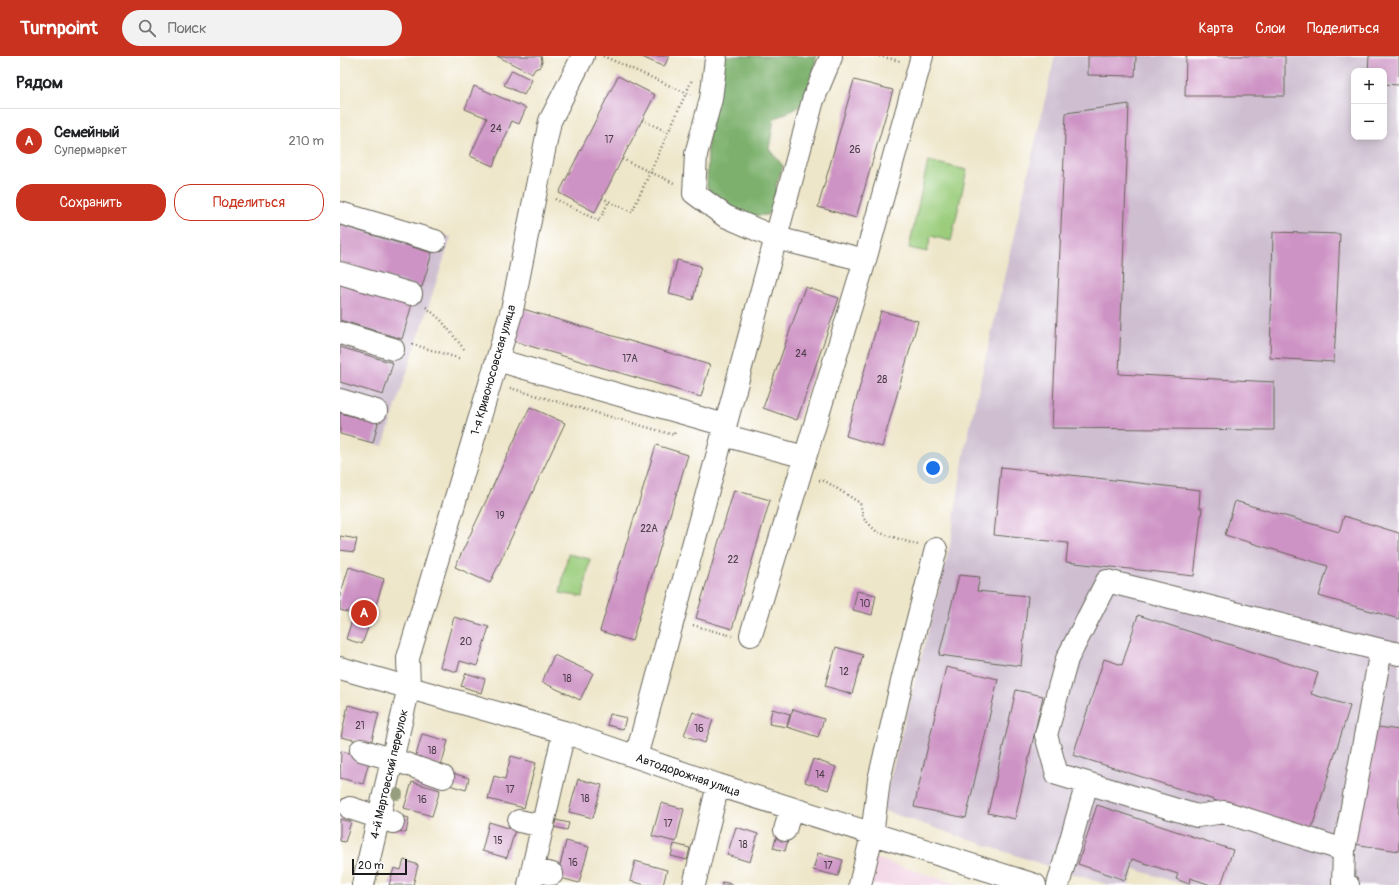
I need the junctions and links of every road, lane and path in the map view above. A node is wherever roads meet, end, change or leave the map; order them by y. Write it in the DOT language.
graph roads {
  1 [pos="583,56"];
  2 [pos="602,56"];
  3 [pos="922,56"];
  4 [pos="831,57"];
  5 [pos="716,59"];
  6 [pos="692,79"];
  7 [pos="686,93"];
  8 [pos="642,120"];
  9 [pos="668,132"];
  10 [pos="622,159"];
  11 [pos="650,171"];
  12 [pos="694,193"];
  13 [pos="551,197"];
  14 [pos="602,198"];
  15 [pos="609,201"];
  16 [pos="340,213"];
  17 [pos="776,238"];
  18 [pos="435,241"];
  19 [pos="865,260"];
  20 [pos="340,273"];
  21 [pos="411,294"];
  22 [pos="340,333"];
  23 [pos="394,349"];
  24 [pos="464,349"];
  25 [pos="461,359"];
  26 [pos="497,360"];
  27 [pos="340,400"];
  28 [pos="376,411"];
  29 [pos="724,430"];
  30 [pos="803,465"];
  31 [pos="936,549"];
  32 [pos="673,619"];
  33 [pos="751,635"];
  34 [pos="1390,652"];
  35 [pos="340,668"];
  36 [pos="409,687"];
  37 [pos="564,732"];
  38 [pos="361,750"];
  39 [pos="636,757"];
  40 [pos="392,759"];
  41 [pos="443,777"];
  42 [pos="1087,783"];
  43 [pos="718,786"];
  44 [pos="350,808"];
  45 [pos="791,809"];
  46 [pos="386,820"];
  47 [pos="519,821"];
  48 [pos="543,826"];
  49 [pos="784,830"];
  50 [pos="872,835"];
  51 [pos="1344,850"];
  52 [pos="538,876"];
  53 [pos="363,885"];
  54 [pos="694,885"];
  55 [pos="860,885"];
  56 [pos="1034,885"];
  57 [pos="1058,885"];
  58 [pos="1348,885"];
  1 -- 26 [label="street, 1-я Кривоносовская улица"];
  2 -- 7 [label="path"];
  3 -- 19 [label="street"];
  4 -- 17 [label="street"];
  5 -- 12 [label="street"];
  6 -- 7 [label="path"];
  7 -- 9 [label="path"];
  8 -- 9 [label="path"];
  9 -- 11 [label="path"];
  10 -- 11 [label="path"];
  11 -- 12 [label="path"];
  11 -- 15 [label="path"];
  12 -- 17 [label="street"];
  13 -- 15 [label="path"];
  14 -- 15 [label="path"];
  16 -- 18 [label="street"];
  17 -- 19 [label="street"];
  17 -- 29 [label="street"];
  19 -- 30 [label="street"];
  20 -- 21 [label="street"];
  21 -- 24 [label="path"];
  22 -- 23 [label="street"];
  23 -- 25 [label="path"];
  26 -- 29 [label="street"];
  26 -- 36 [label="street, 1-я Кривоносовская улица"];
  27 -- 28 [label="street"];
  29 -- 30 [label="street"];
  29 -- 32 [label="street"];
  30 -- 31 [label="path"];
  30 -- 33 [label="street"];
  31 -- 50 [label="street"];
  32 -- 33 [label="path"];
  32 -- 39 [label="street"];
  34 -- 42 [label="street"];
  34 -- 51 [label="street"];
  35 -- 36 [label="street, Автодорожная улица"];
  36 -- 37 [label="street, Автодорожная улица"];
  36 -- 40 [label="street, 4-й Мартовский переулок"];
  37 -- 39 [label="street, Автодорожная улица"];
  37 -- 48 [label="street"];
  38 -- 40 [label="street"];
  39 -- 43 [label="street, Автодорожная улица"];
  40 -- 41 [label="street"];
  40 -- 46 [label="street, 4-й Мартовский переулок"];
  42 -- 51 [label="street"];
  42 -- 57 [label="street"];
  43 -- 45 [label="street, Автодорожная улица"];
  43 -- 54 [label="street"];
  44 -- 46 [label="street"];
  45 -- 49 [label="street"];
  45 -- 50 [label="street, Автодорожная улица"];
  46 -- 53 [label="street, 4-й Мартовский переулок"];
  47 -- 48 [label="street"];
  48 -- 52 [label="street"];
  50 -- 55 [label="street"];
  50 -- 56 [label="street, Автодорожная улица"];
  51 -- 58 [label="street"];
}
